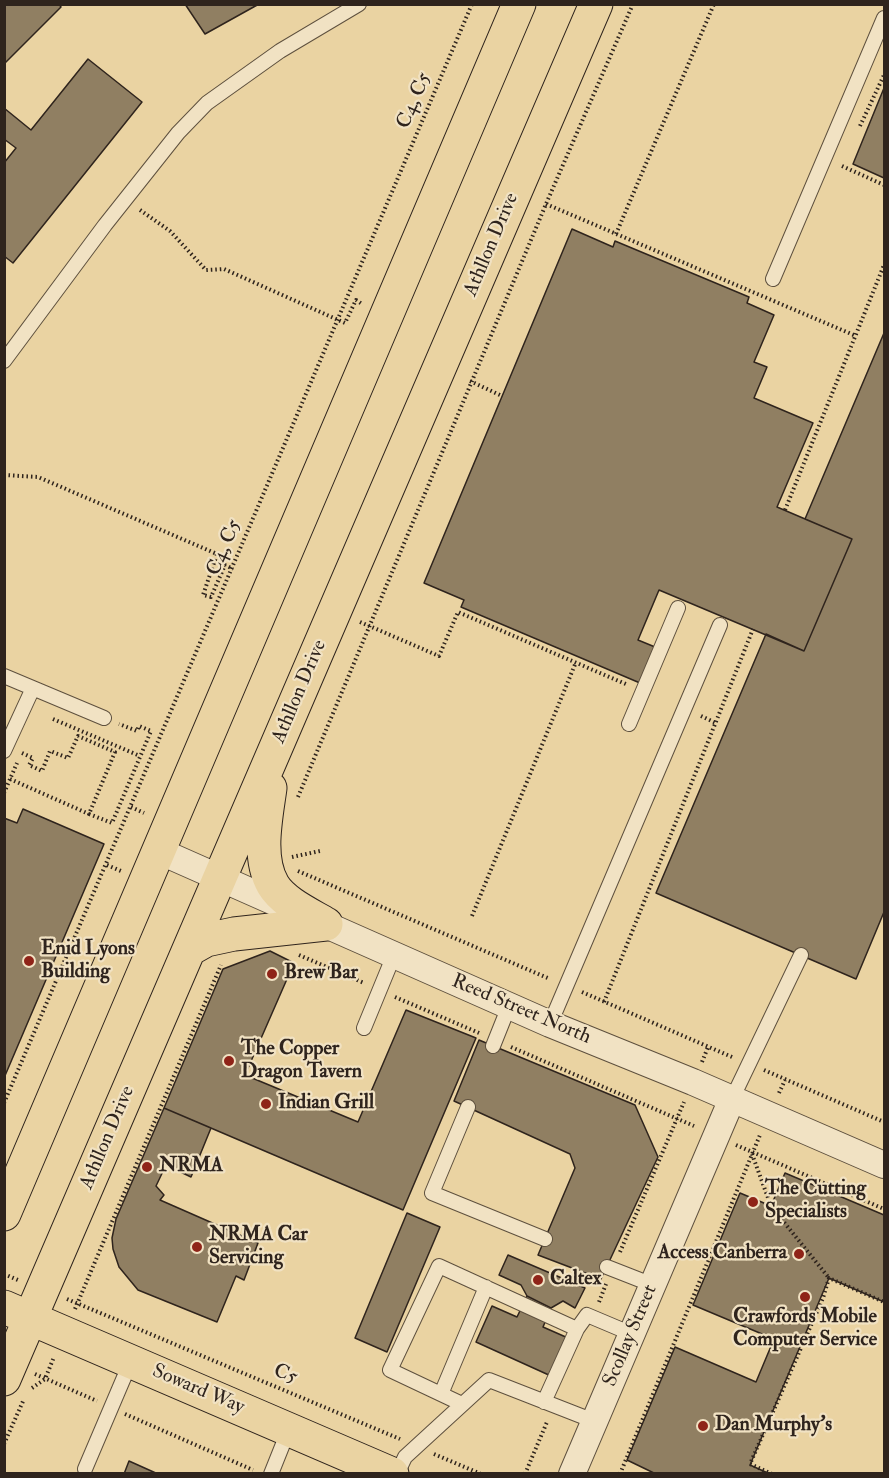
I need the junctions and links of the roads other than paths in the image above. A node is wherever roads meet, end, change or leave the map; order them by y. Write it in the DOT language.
graph roads {
  1 [pos="359,4"];
  2 [pos="519,4"];
  3 [pos="596,4"];
  4 [pos="885,18"];
  5 [pos="773,279"];
  6 [pos="4,361"];
  7 [pos="678,608"];
  8 [pos="720,625"];
  9 [pos="4,676"];
  10 [pos="33,688"];
  11 [pos="104,718"];
  12 [pos="629,724"];
  13 [pos="276,747"];
  14 [pos="4,751"];
  15 [pos="159,851"];
  16 [pos="220,878"];
  17 [pos="326,924"];
  18 [pos="189,949"];
  19 [pos="394,955"];
  20 [pos="801,955"];
  21 [pos="509,1006"];
  22 [pos="550,1024"];
  23 [pos="364,1028"];
  24 [pos="494,1043"];
  25 [pos="732,1099"];
  26 [pos="468,1107"];
  27 [pos="885,1165"];
  28 [pos="5,1212"];
  29 [pos="545,1239"];
  30 [pos="610,1268"];
  31 [pos="653,1285"];
  32 [pos="486,1287"];
  33 [pos="15,1324"];
  34 [pos="577,1329"];
  35 [pos="632,1334"];
  36 [pos="4,1379"];
  37 [pos="121,1384"];
  38 [pos="441,1394"];
  39 [pos="462,1404"];
  40 [pos="549,1404"];
  41 [pos="594,1421"];
  42 [pos="276,1457"];
  43 [pos="85,1469"];
  44 [pos="335,1473"];
  45 [pos="392,1473"];
  46 [pos="397,1473"];
  47 [pos="572,1473"];
  1 -- 6 [label="lane"];
  2 -- 15 [label="main road"];
  3 -- 13 [label="main road, Athllon Drive"];
  4 -- 5 [label="lane"];
  7 -- 12 [label="lane"];
  8 -- 22 [label="lane"];
  9 -- 10 [label="lane"];
  10 -- 11 [label="lane"];
  10 -- 14 [label="lane"];
  13 -- 16 [label="main road, Athllon Drive"];
  13 -- 17 [label="main road"];
  15 -- 16 [label="street, Reed Street North"];
  15 -- 28 [label="main road"];
  16 -- 17 [label="street, Reed Street North"];
  16 -- 18 [label="main road, Athllon Drive"];
  17 -- 18 [label="main road"];
  17 -- 19 [label="street, Reed Street North"];
  18 -- 33 [label="main road, Athllon Drive"];
  19 -- 21 [label="street, Reed Street North"];
  19 -- 23 [label="lane"];
  20 -- 25 [label="lane"];
  21 -- 22 [label="street, Reed Street North"];
  21 -- 24 [label="lane"];
  22 -- 25 [label="street, Reed Street North"];
  25 -- 27 [label="street, Reed Street North"];
  25 -- 31 [label="street, Scollay Street"];
  26 -- 29 [label="lane"];
  30 -- 31 [label="lane"];
  31 -- 35 [label="street, Scollay Street"];
  32 -- 34 [label="lane"];
  32 -- 38 [label="lane"];
  32 -- 38 [label="lane"];
  33 -- 36 [label="main road, Athllon Drive"];
  33 -- 37 [label="main road, Soward Way"];
  34 -- 35 [label="lane"];
  34 -- 40 [label="lane"];
  35 -- 41 [label="street, Scollay Street"];
  37 -- 42 [label="main road, Soward Way"];
  37 -- 43 [label="lane"];
  38 -- 39 [label="lane"];
  39 -- 40 [label="lane"];
  39 -- 46 [label="lane"];
  40 -- 41 [label="lane"];
  41 -- 47 [label="street, Scollay Street"];
  42 -- 44 [label="main road, Soward Way"];
  42 -- 45 [label="main road, Soward Way"];
}
